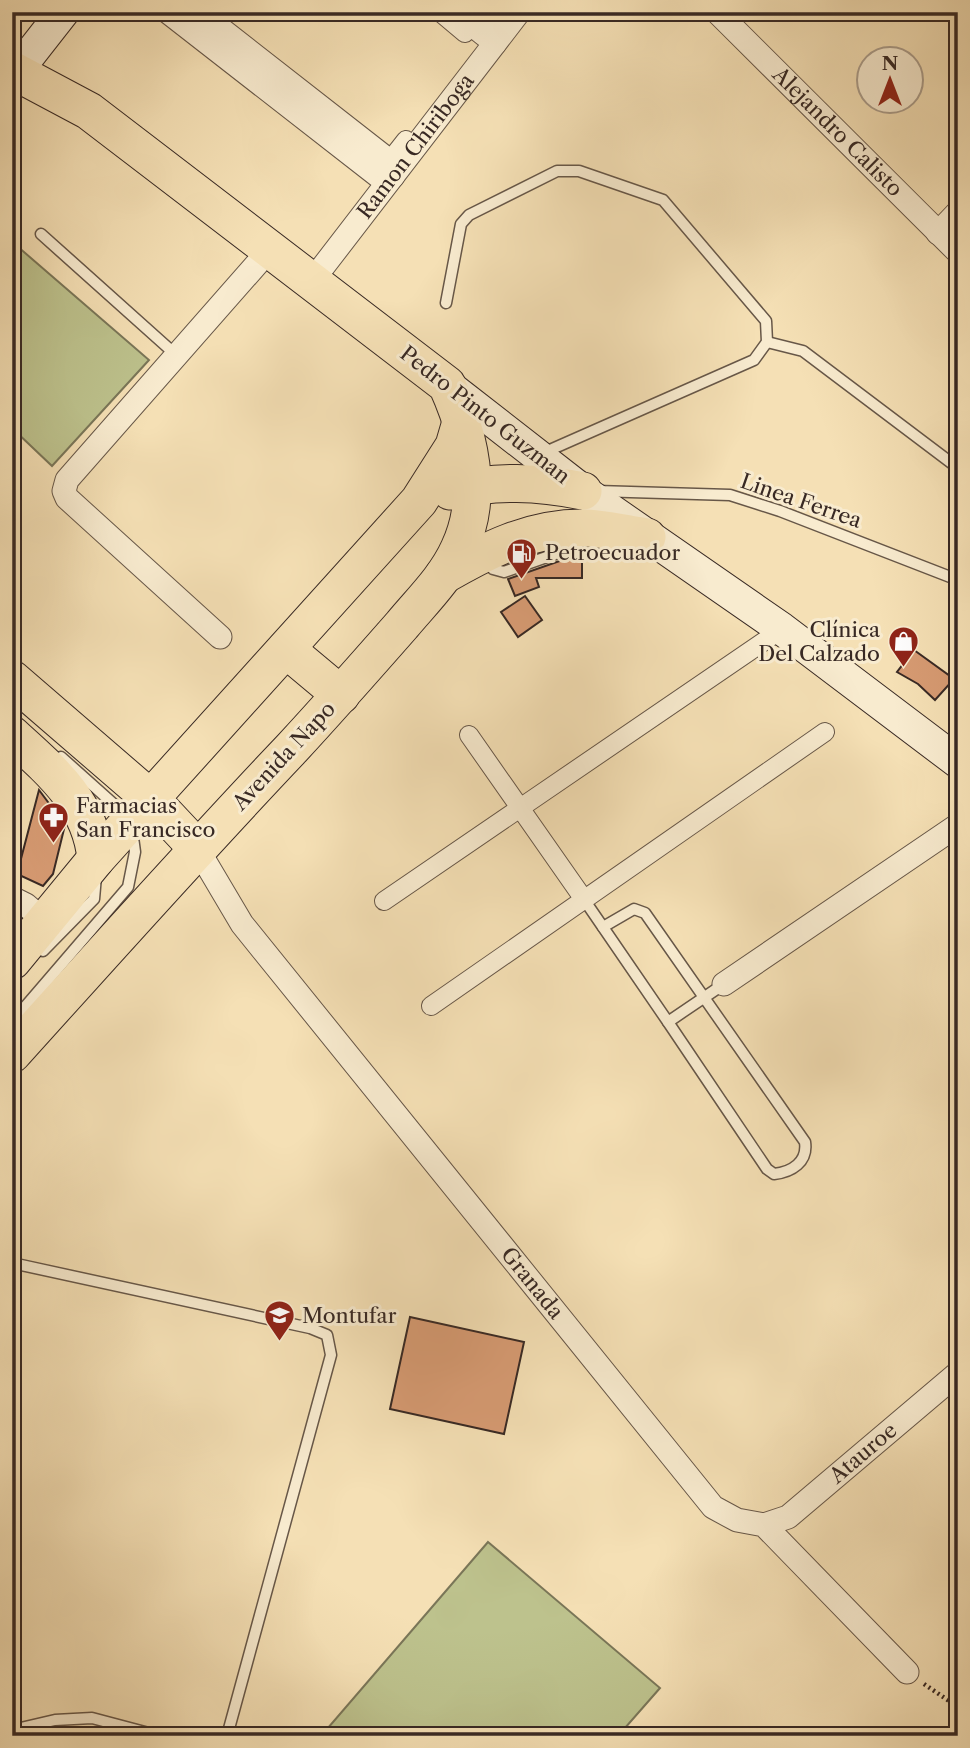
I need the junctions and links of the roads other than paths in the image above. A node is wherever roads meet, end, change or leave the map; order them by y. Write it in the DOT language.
graph roads {
  1 [pos="63,12"];
  2 [pos="164,12"];
  3 [pos="184,12"];
  4 [pos="203,12"];
  5 [pos="440,12"];
  6 [pos="456,12"];
  7 [pos="475,12"];
  8 [pos="505,12"];
  9 [pos="519,12"];
  10 [pos="717,12"];
  11 [pos="495,43"];
  12 [pos="14,71"];
  13 [pos="385,177"];
  14 [pos="958,212"];
  15 [pos="938,233"];
  16 [pos="41,234"];
  17 [pos="270,249"];
  18 [pos="958,251"];
  19 [pos="312,281"];
  20 [pos="446,303"];
  21 [pos="767,342"];
  22 [pos="175,354"];
  23 [pos="447,384"];
  24 [pos="461,422"];
  25 [pos="538,456"];
  26 [pos="958,468"];
  27 [pos="473,486"];
  28 [pos="583,491"];
  29 [pos="419,501"];
  30 [pos="647,537"];
  31 [pos="443,576"];
  32 [pos="958,580"];
  33 [pos="782,629"];
  34 [pos="220,637"];
  35 [pos="286,649"];
  36 [pos="12,678"];
  37 [pos="341,695"];
  38 [pos="825,732"];
  39 [pos="469,735"];
  40 [pos="12,736"];
  41 [pos="52,749"];
  42 [pos="958,762"];
  43 [pos="520,806"];
  44 [pos="141,809"];
  45 [pos="958,825"];
  46 [pos="198,848"];
  47 [pos="96,859"];
  48 [pos="12,898"];
  49 [pos="583,898"];
  50 [pos="384,901"];
  51 [pos="47,923"];
  52 [pos="603,928"];
  53 [pos="21,962"];
  54 [pos="724,984"];
  55 [pos="704,999"];
  56 [pos="431,1006"];
  57 [pos="12,1022"];
  58 [pos="668,1022"];
  59 [pos="12,1054"];
  60 [pos="12,1263"];
  61 [pos="958,1373"];
  62 [pos="764,1525"];
  63 [pos="907,1672"];
  64 [pos="12,1730"];
  65 [pos="160,1736"];
  66 [pos="228,1736"];
  1 -- 12 [label="main road"];
  2 -- 13 [label="street"];
  3 -- 13 [label="street"];
  4 -- 5 [label="street"];
  6 -- 11 [label="street"];
  7 -- 8 [label="street"];
  9 -- 11 [label="street, Ramon Chiriboga"];
  10 -- 15 [label="street, Alejandro Calisto"];
  11 -- 13 [label="street, Ramon Chiriboga"];
  12 -- 17 [label="main road, Pedro Pinto Guzman"];
  13 -- 19 [label="street, Ramon Chiriboga"];
  14 -- 15 [label="street"];
  15 -- 18 [label="street, Alejandro Calisto"];
  16 -- 22 [label="lane"];
  17 -- 19 [label="main road, Pedro Pinto Guzman"];
  17 -- 22 [label="street"];
  19 -- 23 [label="main road, Pedro Pinto Guzman"];
  20 -- 21 [label="lane"];
  21 -- 25 [label="lane"];
  21 -- 26 [label="lane"];
  22 -- 34 [label="street"];
  23 -- 24 [label="main road, Avenida Napo"];
  23 -- 25 [label="main road, Pedro Pinto Guzman"];
  24 -- 27 [label="main road, Avenida Napo"];
  24 -- 29 [label="main road"];
  25 -- 28 [label="main road, Pedro Pinto Guzman"];
  27 -- 28 [label="main road"];
  27 -- 29 [label="main road"];
  27 -- 31 [label="main road, Avenida Napo"];
  28 -- 30 [label="main road, Pedro Pinto Guzman"];
  28 -- 32 [label="lane, Linea Ferrea"];
  29 -- 35 [label="main road"];
  30 -- 31 [label="main road"];
  30 -- 33 [label="main road, Pedro Pinto Guzman"];
  31 -- 37 [label="main road, Avenida Napo"];
  33 -- 42 [label="main road, Pedro Pinto Guzman"];
  33 -- 43 [label="street"];
  35 -- 37 [label="main road"];
  35 -- 44 [label="main road"];
  36 -- 44 [label="main road"];
  37 -- 46 [label="main road, Avenida Napo"];
  38 -- 49 [label="street"];
  39 -- 43 [label="street"];
  40 -- 47 [label="main road"];
  41 -- 44 [label="lane"];
  43 -- 49 [label="street"];
  43 -- 50 [label="street"];
  44 -- 46 [label="main road"];
  44 -- 47 [label="main road"];
  44 -- 57 [label="lane"];
  45 -- 54 [label="street"];
  46 -- 59 [label="main road, Avenida Napo"];
  46 -- 62 [label="street, Granada"];
  47 -- 51 [label="main road"];
  47 -- 53 [label="lane"];
  48 -- 51 [label="street"];
  49 -- 52 [label="lane"];
  49 -- 56 [label="street"];
  51 -- 53 [label="main road"];
  52 -- 55 [label="lane"];
  52 -- 58 [label="lane"];
  54 -- 55 [label="lane"];
  55 -- 58 [label="lane"];
  55 -- 58 [label="lane"];
  60 -- 66 [label="lane"];
  61 -- 62 [label="street, Atauroe"];
  62 -- 63 [label="street"];
  64 -- 65 [label="lane"];
}
